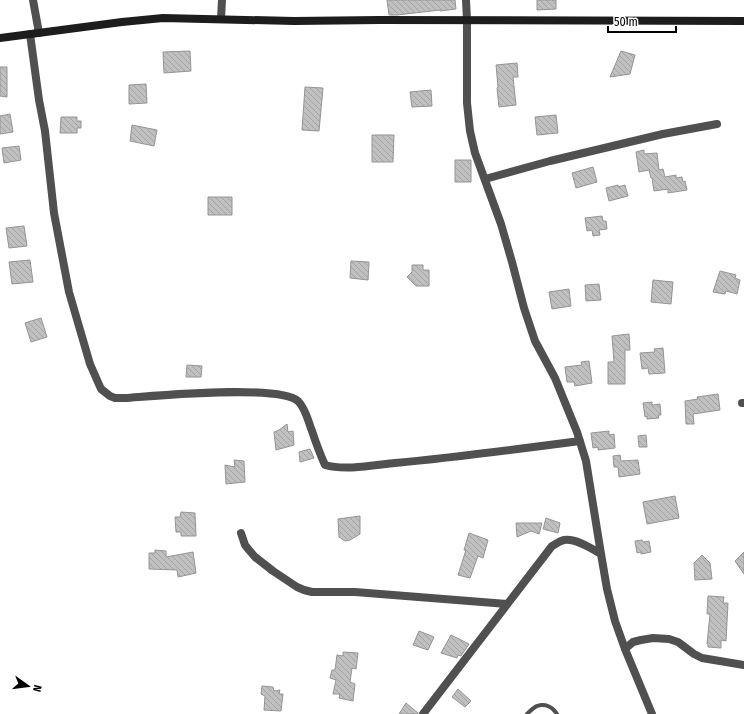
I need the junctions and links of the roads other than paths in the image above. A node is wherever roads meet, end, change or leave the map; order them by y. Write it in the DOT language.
graph roads {
  1 [pos="33,0"];
  2 [pos="222,0"];
  3 [pos="466,0"];
  4 [pos="221,19"];
  5 [pos="467,20"];
  6 [pos="744,20"];
  7 [pos="39,33"];
  8 [pos="30,34"];
  9 [pos="0,38"];
  10 [pos="717,124"];
  11 [pos="484,179"];
  12 [pos="580,441"];
  13 [pos="241,533"];
  14 [pos="600,554"];
  15 [pos="507,604"];
  16 [pos="625,648"];
  17 [pos="744,665"];
  18 [pos="422,714"];
  19 [pos="527,714"];
  20 [pos="557,714"];
  21 [pos="652,714"];
  1 -- 7 [label="street"];
  2 -- 4 [label="street"];
  3 -- 5 [label="street"];
  4 -- 5 [label="street"];
  4 -- 7 [label="street"];
  5 -- 6 [label="street"];
  5 -- 11 [label="street"];
  7 -- 8 [label="street"];
  8 -- 9 [label="street"];
  8 -- 12 [label="street"];
  10 -- 11 [label="street"];
  11 -- 12 [label="street"];
  12 -- 14 [label="street"];
  13 -- 15 [label="street"];
  14 -- 15 [label="street"];
  14 -- 16 [label="street"];
  15 -- 18 [label="street"];
  16 -- 17 [label="street"];
  16 -- 21 [label="street"];
  19 -- 20 [label="lane"];
}
